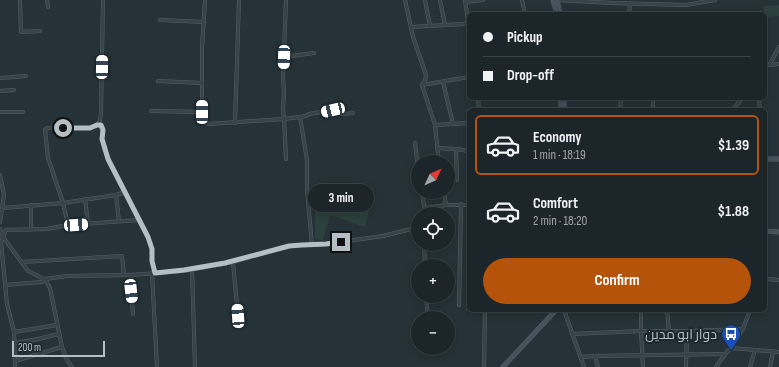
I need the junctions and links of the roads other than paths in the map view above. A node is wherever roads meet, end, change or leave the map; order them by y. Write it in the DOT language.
graph roads {
  1 [pos="20,0"];
  2 [pos="47,0"];
  3 [pos="103,0"];
  4 [pos="205,0"];
  5 [pos="239,0"];
  6 [pos="286,0"];
  7 [pos="405,0"];
  8 [pos="425,0"];
  9 [pos="440,0"];
  10 [pos="483,0"];
  11 [pos="522,0"];
  12 [pos="554,0"];
  13 [pos="557,0"];
  14 [pos="640,0"];
  15 [pos="715,0"];
  16 [pos="465,1"];
  17 [pos="703,1"];
  18 [pos="630,4"];
  19 [pos="640,4"];
  20 [pos="48,7"];
  21 [pos="525,12"];
  22 [pos="557,12"];
  23 [pos="560,12"];
  24 [pos="629,12"];
  25 [pos="467,14"];
  26 [pos="160,20"];
  27 [pos="204,22"];
  28 [pos="467,22"];
  29 [pos="445,25"];
  30 [pos="430,26"];
  31 [pos="412,27"];
  32 [pos="40,31"];
  33 [pos="779,47"];
  34 [pos="314,54"];
  35 [pos="284,57"];
  36 [pos="770,64"];
  37 [pos="779,64"];
  38 [pos="767,65"];
  39 [pos="26,76"];
  40 [pos="467,77"];
  41 [pos="0,78"];
  42 [pos="158,81"];
  43 [pos="443,82"];
  44 [pos="202,83"];
  45 [pos="422,85"];
  46 [pos="14,90"];
  47 [pos="0,91"];
  48 [pos="151,111"];
  49 [pos="0,112"];
  50 [pos="23,112"];
  51 [pos="202,112"];
  52 [pos="353,112"];
  53 [pos="300,117"];
  54 [pos="284,119"];
  55 [pos="235,122"];
  56 [pos="467,123"];
  57 [pos="452,124"];
  58 [pos="97,125"];
  59 [pos="435,125"];
  60 [pos="415,144"];
  61 [pos="437,148"];
  62 [pos="456,149"];
  63 [pos="467,151"];
  64 [pos="416,155"];
  65 [pos="438,155"];
  66 [pos="286,159"];
  67 [pos="767,159"];
  68 [pos="779,159"];
  69 [pos="0,175"];
  70 [pos="457,180"];
  71 [pos="125,192"];
  72 [pos="116,195"];
  73 [pos="85,199"];
  74 [pos="445,199"];
  75 [pos="63,203"];
  76 [pos="461,204"];
  77 [pos="31,205"];
  78 [pos="467,205"];
  79 [pos="446,206"];
  80 [pos="436,207"];
  81 [pos="3,208"];
  82 [pos="139,220"];
  83 [pos="119,221"];
  84 [pos="0,222"];
  85 [pos="88,224"];
  86 [pos="68,226"];
  87 [pos="0,229"];
  88 [pos="31,229"];
  89 [pos="411,229"];
  90 [pos="767,231"];
  91 [pos="779,232"];
  92 [pos="2,237"];
  93 [pos="312,245"];
  94 [pos="21,262"];
  95 [pos="233,262"];
  96 [pos="192,269"];
  97 [pos="153,273"];
  98 [pos="124,275"];
  99 [pos="131,275"];
  100 [pos="45,278"];
  101 [pos="767,279"];
  102 [pos="779,280"];
  103 [pos="5,285"];
  104 [pos="459,305"];
  105 [pos="485,312"];
  106 [pos="554,312"];
  107 [pos="565,312"];
  108 [pos="641,312"];
  109 [pos="667,312"];
  110 [pos="749,312"];
  111 [pos="133,314"];
  112 [pos="57,325"];
  113 [pos="239,327"];
  114 [pos="743,329"];
  115 [pos="641,331"];
  116 [pos="669,331"];
  117 [pos="687,331"];
  118 [pos="14,332"];
  119 [pos="59,334"];
  120 [pos="572,334"];
  121 [pos="15,343"];
  122 [pos="62,347"];
  123 [pos="731,348"];
  124 [pos="755,350"];
  125 [pos="773,352"];
  126 [pos="779,352"];
  127 [pos="725,354"];
  128 [pos="643,355"];
  129 [pos="687,355"];
  130 [pos="595,356"];
  131 [pos="581,357"];
  132 [pos="15,361"];
  133 [pos="15,367"];
  134 [pos="72,367"];
  135 [pos="157,367"];
  136 [pos="195,367"];
  137 [pos="484,367"];
  138 [pos="504,367"];
  139 [pos="584,367"];
  140 [pos="598,367"];
  141 [pos="643,367"];
  142 [pos="686,367"];
  143 [pos="716,367"];
  144 [pos="750,367"];
  145 [pos="770,367"];
  1 -- 32 [label="street"];
  2 -- 20 [label="street"];
  3 -- 58 [label="street"];
  4 -- 27 [label="street"];
  5 -- 55 [label="street"];
  6 -- 35 [label="street"];
  7 -- 31 [label="street"];
  8 -- 30 [label="street"];
  9 -- 29 [label="street"];
  10 -- 16 [label="street"];
  11 -- 21 [label="street"];
  12 -- 22 [label="street"];
  13 -- 18 [label="street"];
  13 -- 23 [label="street"];
  14 -- 19 [label="street"];
  15 -- 17 [label="street"];
  16 -- 25 [label="street"];
  17 -- 19 [label="street"];
  18 -- 19 [label="street"];
  18 -- 24 [label="street"];
  26 -- 27 [label="street"];
  27 -- 44 [label="street"];
  28 -- 29 [label="street"];
  29 -- 30 [label="street"];
  30 -- 31 [label="street"];
  31 -- 45 [label="street"];
  33 -- 36 [label="street"];
  34 -- 35 [label="street"];
  35 -- 54 [label="street"];
  36 -- 37 [label="street"];
  36 -- 38 [label="street"];
  39 -- 41 [label="street"];
  40 -- 43 [label="street"];
  42 -- 44 [label="street"];
  43 -- 45 [label="street"];
  43 -- 57 [label="street"];
  44 -- 51 [label="street"];
  45 -- 59 [label="street"];
  46 -- 47 [label="street"];
  48 -- 51 [label="street"];
  49 -- 50 [label="street"];
  51 -- 55 [label="street"];
  52 -- 53 [label="street"];
  53 -- 54 [label="street"];
  53 -- 93 [label="street"];
  54 -- 55 [label="street"];
  54 -- 66 [label="street"];
  56 -- 57 [label="street"];
  57 -- 59 [label="street"];
  58 -- 71 [label="street"];
  58 -- 75 [label="street"];
  59 -- 61 [label="street"];
  60 -- 64 [label="street"];
  61 -- 62 [label="street"];
  61 -- 65 [label="street"];
  62 -- 63 [label="street"];
  62 -- 70 [label="street"];
  67 -- 68 [label="street"];
  69 -- 81 [label="street"];
  71 -- 72 [label="street"];
  71 -- 82 [label="street"];
  72 -- 73 [label="street"];
  72 -- 83 [label="street"];
  73 -- 75 [label="street"];
  73 -- 85 [label="street"];
  74 -- 79 [label="street"];
  75 -- 77 [label="street"];
  75 -- 86 [label="street"];
  76 -- 78 [label="street"];
  76 -- 79 [label="street"];
  76 -- 104 [label="street"];
  77 -- 81 [label="street"];
  77 -- 88 [label="street"];
  79 -- 80 [label="street"];
  81 -- 84 [label="street"];
  82 -- 83 [label="street"];
  82 -- 97 [label="street"];
  83 -- 85 [label="street"];
  85 -- 86 [label="street"];
  86 -- 88 [label="street"];
  87 -- 92 [label="street"];
  88 -- 92 [label="street"];
  89 -- 93 [label="street"];
  90 -- 91 [label="street"];
  92 -- 94 [label="street"];
  92 -- 103 [label="street"];
  93 -- 95 [label="street"];
  94 -- 98 [label="street"];
  94 -- 100 [label="street"];
  95 -- 96 [label="street"];
  95 -- 113 [label="street"];
  96 -- 97 [label="street"];
  96 -- 136 [label="street"];
  97 -- 99 [label="street"];
  97 -- 135 [label="street"];
  98 -- 99 [label="street"];
  98 -- 100 [label="street"];
  99 -- 111 [label="street"];
  100 -- 103 [label="street"];
  100 -- 112 [label="street"];
  101 -- 102 [label="street"];
  103 -- 118 [label="street"];
  105 -- 137 [label="street"];
  106 -- 138 [label="street"];
  107 -- 120 [label="street"];
  108 -- 115 [label="street"];
  109 -- 116 [label="street"];
  110 -- 114 [label="street"];
  112 -- 118 [label="street"];
  112 -- 119 [label="street"];
  114 -- 117 [label="street"];
  114 -- 123 [label="street"];
  115 -- 116 [label="street"];
  115 -- 120 [label="street"];
  115 -- 128 [label="street"];
  116 -- 117 [label="street"];
  117 -- 129 [label="street"];
  118 -- 121 [label="street"];
  119 -- 121 [label="street"];
  119 -- 122 [label="street"];
  120 -- 131 [label="street"];
  121 -- 132 [label="street"];
  122 -- 132 [label="street"];
  122 -- 134 [label="street"];
  123 -- 124 [label="street"];
  123 -- 127 [label="street"];
  124 -- 125 [label="street"];
  124 -- 144 [label="street"];
  125 -- 126 [label="street"];
  125 -- 145 [label="street"];
  127 -- 129 [label="street"];
  127 -- 143 [label="street"];
  128 -- 129 [label="street"];
  128 -- 130 [label="street"];
  128 -- 141 [label="street"];
  129 -- 142 [label="street"];
  130 -- 131 [label="street"];
  130 -- 140 [label="street"];
  131 -- 139 [label="street"];
  132 -- 133 [label="street"];
}
